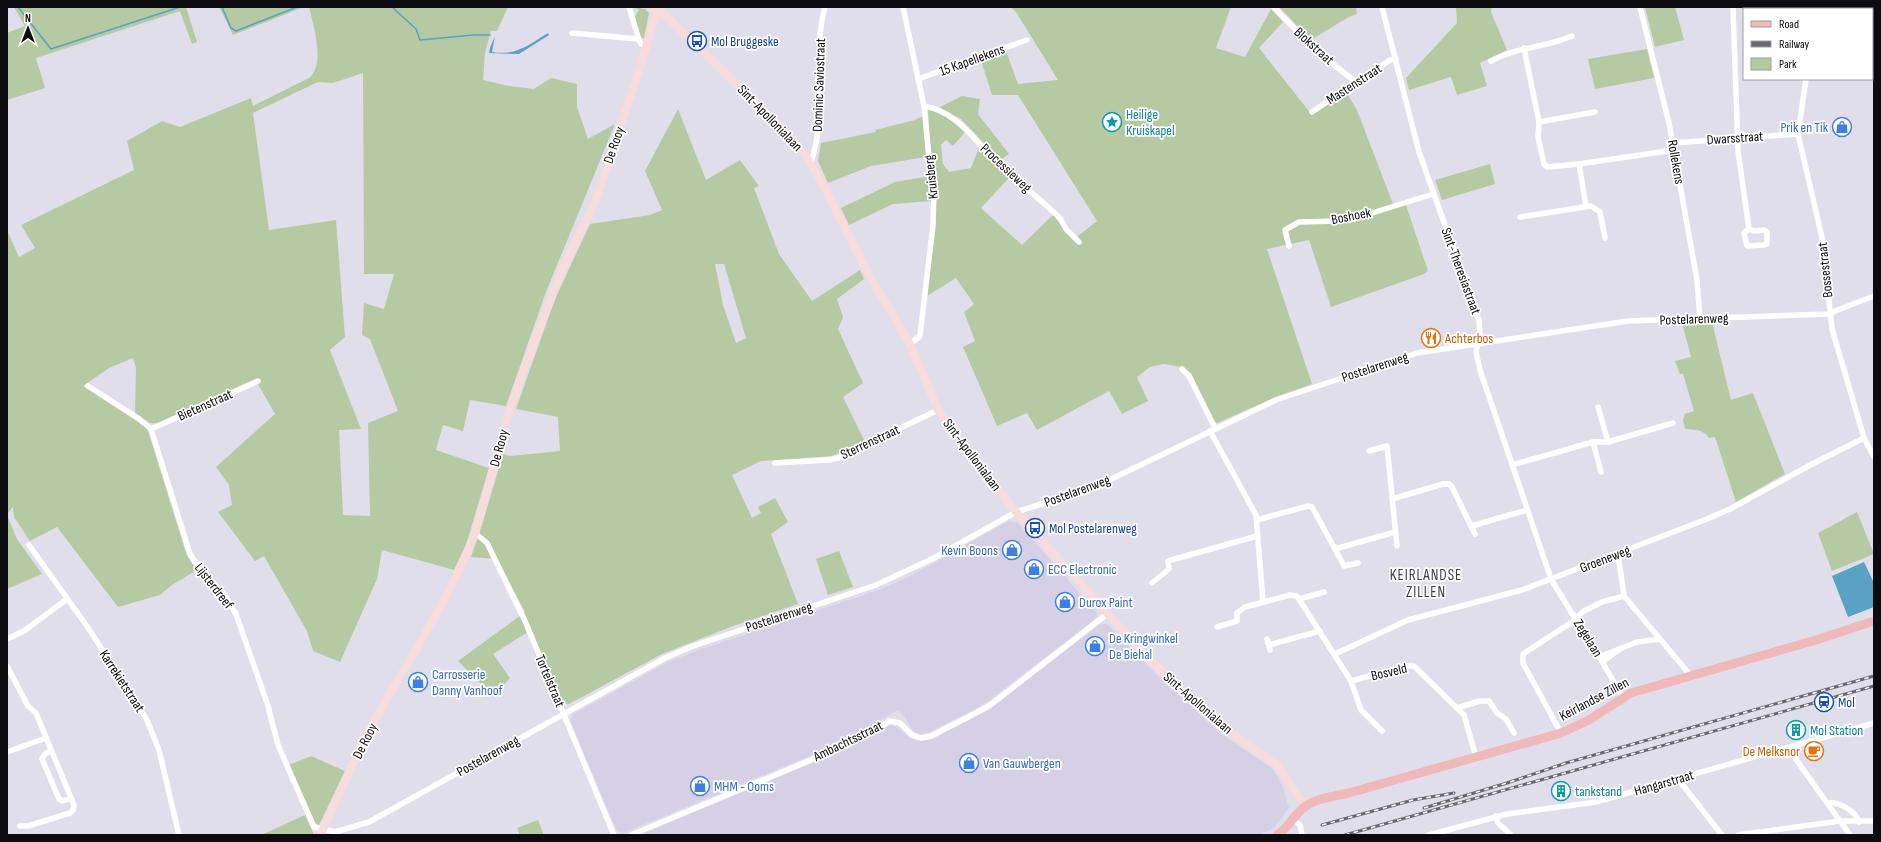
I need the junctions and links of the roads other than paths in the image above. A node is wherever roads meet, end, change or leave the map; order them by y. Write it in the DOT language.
graph roads {
  1 [pos="629,7"];
  2 [pos="825,7"];
  3 [pos="903,7"];
  4 [pos="1274,7"];
  5 [pos="1382,7"];
  6 [pos="1640,7"];
  7 [pos="1733,7"];
  8 [pos="657,8"];
  9 [pos="572,33"];
  10 [pos="1572,36"];
  11 [pos="638,39"];
  12 [pos="1027,40"];
  13 [pos="647,46"];
  14 [pos="1524,48"];
  15 [pos="1396,59"];
  16 [pos="1491,61"];
  17 [pos="918,80"];
  18 [pos="1806,80"];
  19 [pos="1356,82"];
  20 [pos="924,106"];
  21 [pos="1312,112"];
  22 [pos="1595,112"];
  23 [pos="1539,122"];
  24 [pos="1798,134"];
  25 [pos="1738,138"];
  26 [pos="1673,143"];
  27 [pos="1674,150"];
  28 [pos="811,162"];
  29 [pos="1579,164"];
  30 [pos="1433,194"];
  31 [pos="1586,206"];
  32 [pos="1520,217"];
  33 [pos="1749,229"];
  34 [pos="1606,238"];
  35 [pos="1078,242"];
  36 [pos="1289,246"];
  37 [pos="1874,296"];
  38 [pos="1830,314"];
  39 [pos="1700,319"];
  40 [pos="1479,342"];
  41 [pos="910,344"];
  42 [pos="1182,369"];
  43 [pos="258,381"];
  44 [pos="88,386"];
  45 [pos="1598,407"];
  46 [pos="938,410"];
  47 [pos="1673,423"];
  48 [pos="151,429"];
  49 [pos="1213,429"];
  50 [pos="1864,438"];
  51 [pos="1592,442"];
  52 [pos="1608,442"];
  53 [pos="1369,451"];
  54 [pos="1874,457"];
  55 [pos="775,463"];
  56 [pos="1512,465"];
  57 [pos="1601,472"];
  58 [pos="1392,498"];
  59 [pos="1527,510"];
  60 [pos="1016,512"];
  61 [pos="1257,520"];
  62 [pos="1472,526"];
  63 [pos="1395,532"];
  64 [pos="475,533"];
  65 [pos="1475,534"];
  66 [pos="1258,536"];
  67 [pos="29,545"];
  68 [pos="1397,546"];
  69 [pos="1335,549"];
  70 [pos="1618,554"];
  71 [pos="1358,563"];
  72 [pos="1551,579"];
  73 [pos="1152,583"];
  74 [pos="1324,592"];
  75 [pos="1624,596"];
  76 [pos="67,599"];
  77 [pos="1299,599"];
  78 [pos="1263,602"];
  79 [pos="1107,614"];
  80 [pos="1575,618"];
  81 [pos="1874,621"];
  82 [pos="1217,627"];
  83 [pos="1320,631"];
  84 [pos="1654,632"];
  85 [pos="7,639"];
  86 [pos="1660,639"];
  87 [pos="1637,642"];
  88 [pos="1269,645"];
  89 [pos="1335,654"];
  90 [pos="1601,659"];
  91 [pos="7,666"];
  92 [pos="1691,676"];
  93 [pos="1351,681"];
  94 [pos="1622,698"];
  95 [pos="1457,708"];
  96 [pos="564,713"];
  97 [pos="1874,718"];
  98 [pos="1872,724"];
  99 [pos="1382,731"];
  100 [pos="1514,733"];
  101 [pos="1561,733"];
  102 [pos="46,738"];
  103 [pos="1791,747"];
  104 [pos="51,750"];
  105 [pos="7,752"];
  106 [pos="1476,757"];
  107 [pos="1678,779"];
  108 [pos="71,798"];
  109 [pos="1827,803"];
  110 [pos="1305,806"];
  111 [pos="1496,816"];
  112 [pos="1293,819"];
  113 [pos="1840,821"];
  114 [pos="1874,821"];
  115 [pos="1860,822"];
  116 [pos="20,826"];
  117 [pos="321,832"];
  118 [pos="179,835"];
  119 [pos="614,835"];
  120 [pos="631,835"];
  121 [pos="1278,835"];
  122 [pos="1302,835"];
  123 [pos="1429,835"];
  124 [pos="1511,835"];
  125 [pos="1722,835"];
  126 [pos="1738,835"];
  127 [pos="1850,835"];
  1 -- 11 [label="street"];
  2 -- 28 [label="street, Dominic Saviostraat"];
  3 -- 17 [label="street, Kruisberg"];
  4 -- 19 [label="street, Blokstraat"];
  5 -- 15 [label="street, Sint-Theresiastraat"];
  6 -- 26 [label="street, Rollekens"];
  7 -- 25 [label="street"];
  8 -- 13 [label="street, De Rooy"];
  8 -- 28 [label="street, Sint-Apollonialaan"];
  9 -- 11 [label="street"];
  10 -- 14 [label="street"];
  11 -- 13 [label="street"];
  12 -- 17 [label="street, 15 Kapellekens"];
  13 -- 64 [label="street, De Rooy"];
  14 -- 16 [label="street"];
  14 -- 23 [label="street"];
  15 -- 19 [label="street, Mastenstraat"];
  15 -- 30 [label="street, Sint-Theresiastraat"];
  17 -- 20 [label="street, Kruisberg"];
  18 -- 24 [label="street, Bossestraat"];
  19 -- 21 [label="street, Mastenstraat"];
  20 -- 35 [label="street, Processieweg"];
  20 -- 41 [label="street, Kruisberg"];
  22 -- 23 [label="street"];
  23 -- 29 [label="street"];
  24 -- 25 [label="street, Dwarsstraat"];
  24 -- 38 [label="street, Bossestraat"];
  25 -- 26 [label="street, Dwarsstraat"];
  25 -- 33 [label="street"];
  26 -- 27 [label="street, Rollekens"];
  27 -- 29 [label="street"];
  27 -- 39 [label="street, Rollekens"];
  28 -- 41 [label="street, Sint-Apollonialaan"];
  29 -- 31 [label="street"];
  30 -- 36 [label="street, Boshoek"];
  30 -- 40 [label="street, Sint-Theresiastraat"];
  31 -- 32 [label="street"];
  31 -- 34 [label="street"];
  33 -- 33 [label="street"];
  37 -- 38 [label="street, Postelarenweg"];
  38 -- 39 [label="street, Postelarenweg"];
  38 -- 50 [label="street, Bossestraat"];
  39 -- 40 [label="street, Postelarenweg"];
  40 -- 49 [label="street, Postelarenweg"];
  40 -- 56 [label="street, Sint-Theresiastraat"];
  41 -- 46 [label="street, Sint-Apollonialaan"];
  42 -- 49 [label="street"];
  43 -- 48 [label="street, Bietenstraat"];
  44 -- 48 [label="street"];
  45 -- 52 [label="street"];
  46 -- 55 [label="street, Sterrenstraat"];
  46 -- 60 [label="street, Sint-Apollonialaan"];
  47 -- 52 [label="street"];
  48 -- 117 [label="street, Lijsterdreef"];
  49 -- 60 [label="street, Postelarenweg"];
  49 -- 61 [label="street"];
  50 -- 54 [label="street, Bossestraat"];
  50 -- 70 [label="street, Groeneweg"];
  51 -- 52 [label="street"];
  51 -- 56 [label="street"];
  51 -- 57 [label="street"];
  53 -- 58 [label="street"];
  56 -- 59 [label="street, Sint-Theresiastraat"];
  58 -- 62 [label="street"];
  58 -- 63 [label="street"];
  59 -- 62 [label="street"];
  59 -- 72 [label="street, Sint-Theresiastraat"];
  60 -- 79 [label="street, Sint-Apollonialaan"];
  60 -- 96 [label="street, Postelarenweg"];
  61 -- 66 [label="street"];
  61 -- 69 [label="street"];
  62 -- 65 [label="street"];
  63 -- 68 [label="street"];
  63 -- 69 [label="street"];
  64 -- 96 [label="street, Tortelstraat"];
  64 -- 117 [label="street, De Rooy"];
  66 -- 73 [label="street"];
  66 -- 78 [label="street"];
  67 -- 76 [label="street, Karrekietstraat"];
  69 -- 71 [label="street"];
  70 -- 72 [label="street, Groeneweg"];
  70 -- 75 [label="street"];
  72 -- 80 [label="street, Zegelaan"];
  72 -- 89 [label="street, Groeneweg"];
  74 -- 77 [label="street"];
  75 -- 80 [label="street"];
  75 -- 84 [label="street"];
  76 -- 85 [label="street"];
  76 -- 118 [label="street, Karrekietstraat"];
  77 -- 78 [label="street"];
  77 -- 83 [label="street, Bosveld"];
  78 -- 82 [label="street"];
  79 -- 110 [label="street, Sint-Apollonialaan"];
  79 -- 120 [label="street, Ambachtsstraat"];
  80 -- 90 [label="street, Zegelaan"];
  80 -- 101 [label="street"];
  81 -- 92 [label="main road, Keirlandse Zillen"];
  83 -- 88 [label="street"];
  83 -- 89 [label="street, Bosveld"];
  84 -- 86 [label="street"];
  84 -- 87 [label="street"];
  86 -- 87 [label="street"];
  86 -- 92 [label="street"];
  87 -- 90 [label="street"];
  89 -- 93 [label="street, Bosveld"];
  90 -- 94 [label="street, Zegelaan"];
  91 -- 102 [label="street"];
  92 -- 94 [label="main road, Keirlandse Zillen"];
  93 -- 95 [label="street, Bosveld"];
  93 -- 99 [label="street, Bosveld"];
  94 -- 101 [label="main road, Keirlandse Zillen"];
  95 -- 100 [label="street"];
  95 -- 106 [label="street, Bosveld"];
  96 -- 117 [label="street, Postelarenweg"];
  96 -- 119 [label="street, Tortelstraat"];
  97 -- 98 [label="street"];
  98 -- 103 [label="street, Hangarstraat"];
  101 -- 106 [label="main road, Keirlandse Zillen"];
  102 -- 104 [label="street"];
  102 -- 105 [label="street"];
  103 -- 107 [label="street, Hangarstraat"];
  103 -- 109 [label="street"];
  104 -- 108 [label="street"];
  104 -- 108 [label="street"];
  106 -- 110 [label="main road, Keirlandse Zillen"];
  107 -- 111 [label="street, Hangarstraat"];
  107 -- 125 [label="street"];
  108 -- 116 [label="street"];
  109 -- 113 [label="street"];
  109 -- 115 [label="street"];
  110 -- 112 [label="main road"];
  111 -- 123 [label="street, Hangarstraat"];
  111 -- 124 [label="street"];
  112 -- 121 [label="main road"];
  112 -- 122 [label="street"];
  113 -- 115 [label="street"];
  113 -- 126 [label="street"];
  113 -- 127 [label="street"];
  114 -- 115 [label="street"];
}
